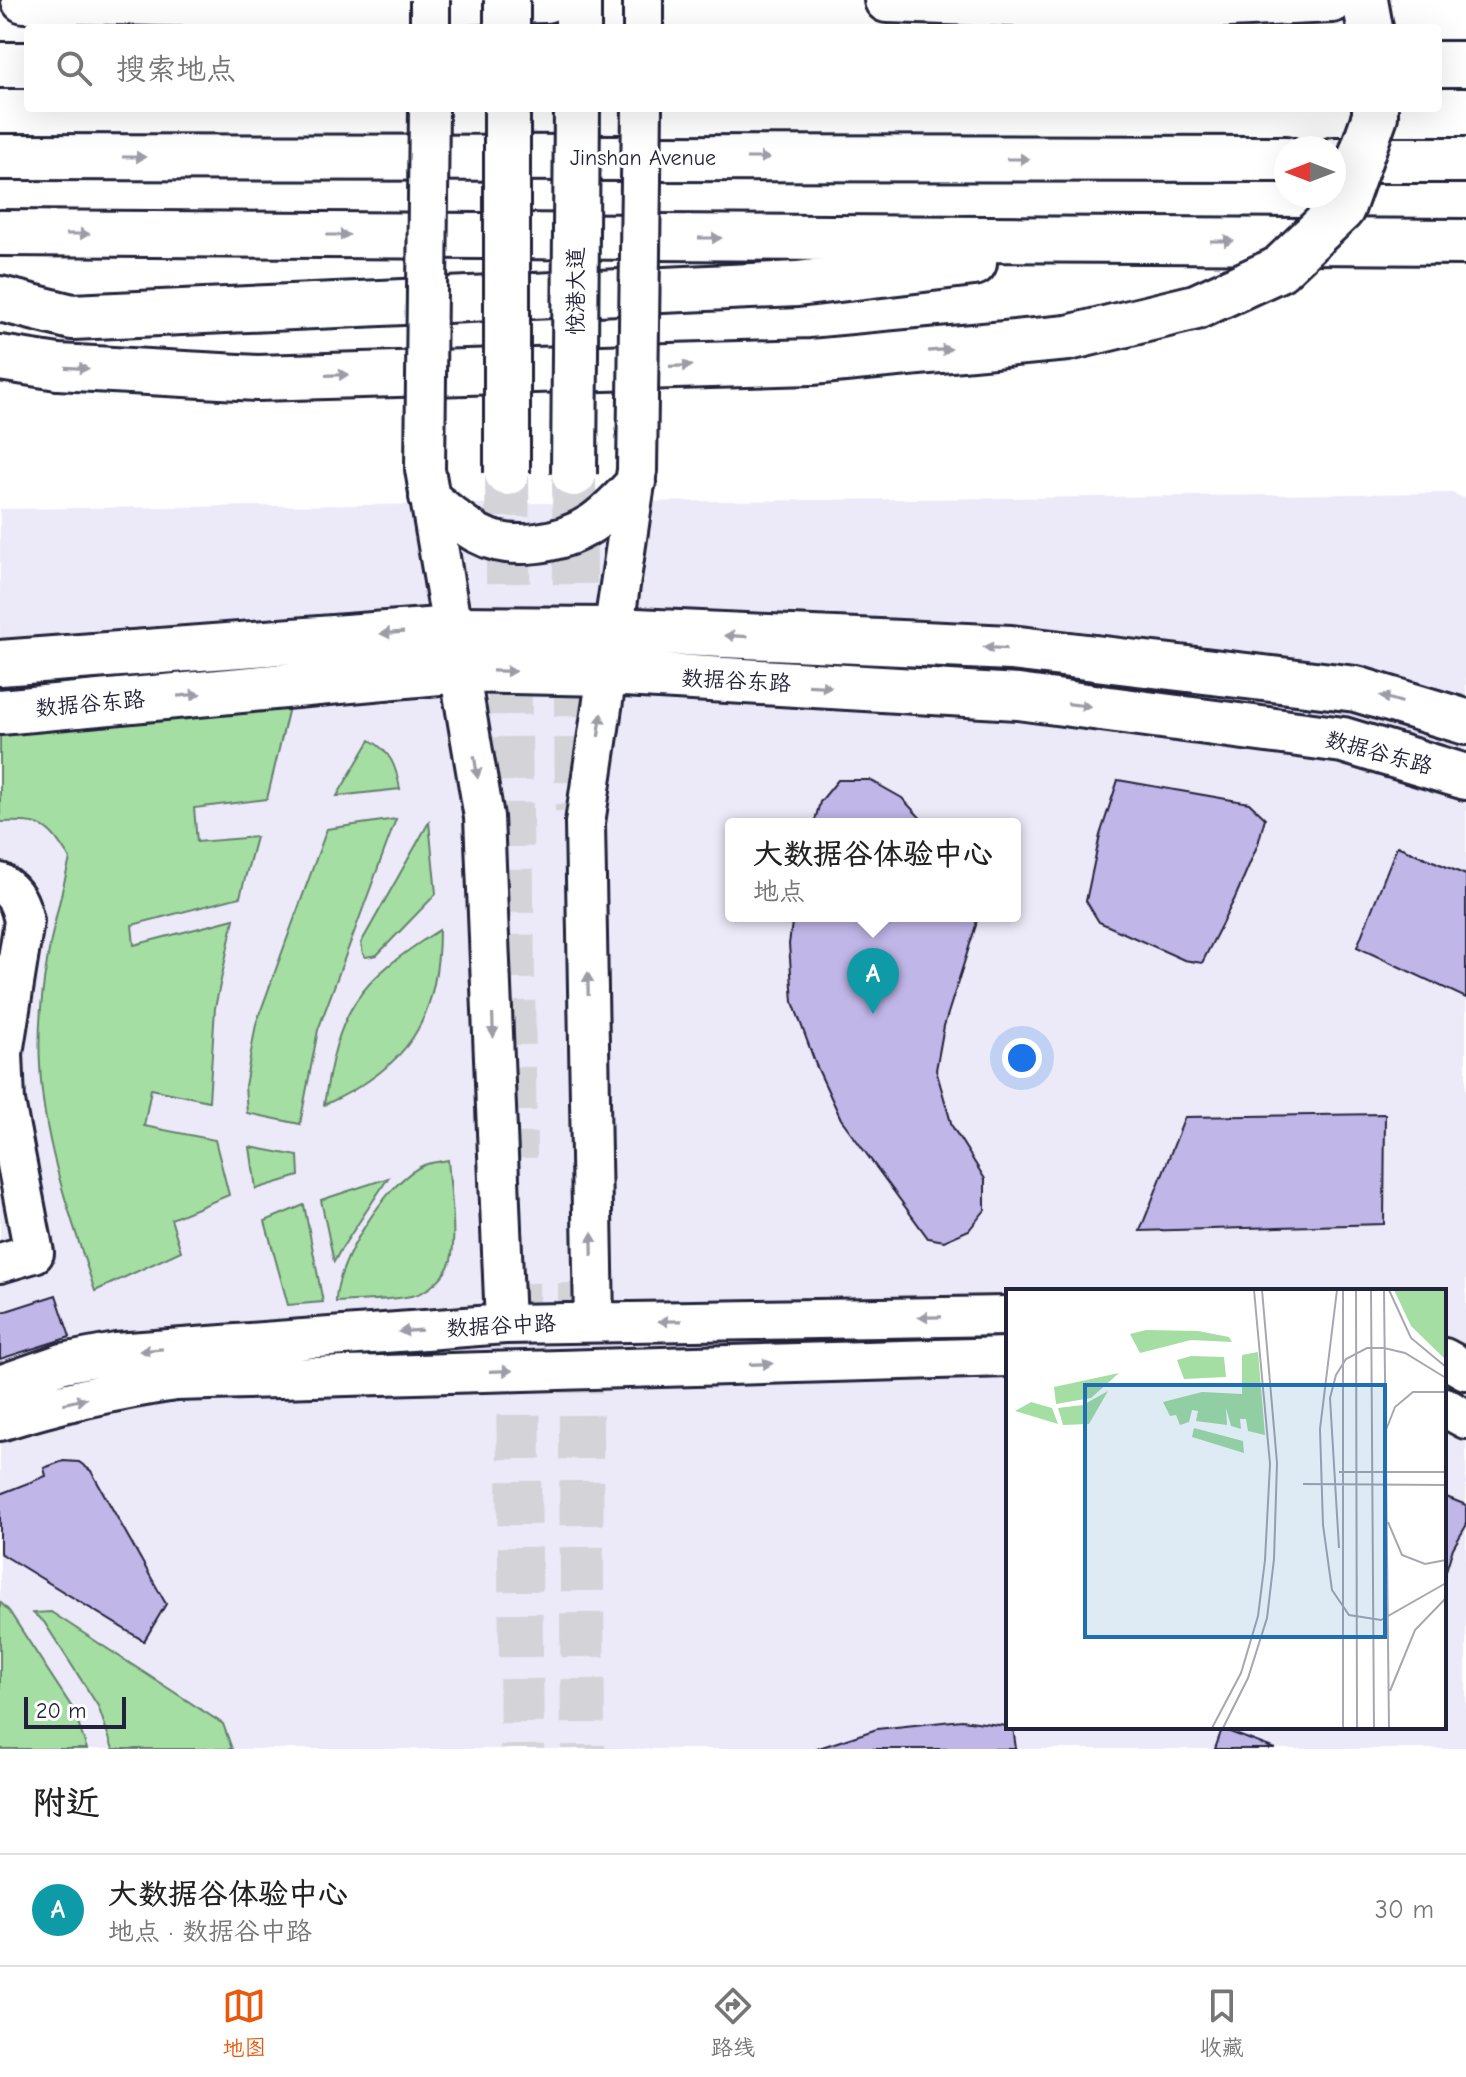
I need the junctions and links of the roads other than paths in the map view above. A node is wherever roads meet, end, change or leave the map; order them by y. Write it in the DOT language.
graph roads {
  1 [pos="24,0"];
  2 [pos="430,0"];
  3 [pos="507,0"];
  4 [pos="546,0"];
  5 [pos="578,0"];
  6 [pos="643,0"];
  7 [pos="887,0"];
  8 [pos="1332,0"];
  9 [pos="1365,0"];
  10 [pos="280,3"];
  11 [pos="430,24"];
  12 [pos="507,24"];
  13 [pos="578,24"];
  14 [pos="643,24"];
  15 [pos="1369,24"];
  16 [pos="1442,64"];
  17 [pos="1466,64"];
  18 [pos="0,65"];
  19 [pos="24,65"];
  20 [pos="429,112"];
  21 [pos="507,112"];
  22 [pos="577,112"];
  23 [pos="642,112"];
  24 [pos="1375,112"];
  25 [pos="0,157"];
  26 [pos="1274,159"];
  27 [pos="1346,160"];
  28 [pos="1466,160"];
  29 [pos="0,233"];
  30 [pos="1159,240"];
  31 [pos="1466,242"];
  32 [pos="0,299"];
  33 [pos="0,358"];
  34 [pos="507,473"];
  35 [pos="574,474"];
  36 [pos="637,476"];
  37 [pos="427,483"];
  38 [pos="614,630"];
  39 [pos="457,649"];
  40 [pos="0,663"];
  41 [pos="607,673"];
  42 [pos="0,712"];
  43 [pos="1466,722"];
  44 [pos="1466,777"];
  45 [pos="0,883"];
  46 [pos="0,893"];
  47 [pos="0,1002"];
  48 [pos="0,1122"];
  49 [pos="10,1235"];
  50 [pos="0,1263"];
  51 [pos="1006,1316"];
  52 [pos="594,1322"];
  53 [pos="505,1324"];
  54 [pos="1006,1357"];
  55 [pos="1446,1359"];
  56 [pos="1466,1370"];
  57 [pos="0,1385"];
  58 [pos="1446,1408"];
  59 [pos="1466,1419"];
  60 [pos="0,1421"];
  1 -- 10 [label="main road"];
  2 -- 11 [label="street, bridge"];
  3 -- 12 [label="main road, bridge"];
  4 -- 10 [label="main road"];
  5 -- 13 [label="main road"];
  6 -- 14 [label="street"];
  7 -- 8 [label="main road"];
  9 -- 15 [label="main road"];
  16 -- 17 [label="main road"];
  18 -- 19 [label="main road"];
  20 -- 37 [label="street, bridge"];
  21 -- 34 [label="main road, bridge"];
  22 -- 35 [label="main road, 悦港大道, bridge"];
  23 -- 36 [label="street, bridge"];
  33 -- 24 [label="main road, one-way, bridge"];
  25 -- 26 [label="main road, Jinshan Avenue, one-way"];
  27 -- 28 [label="main road"];
  29 -- 30 [label="main road, one-way"];
  30 -- 31 [label="main road, one-way"];
  30 -- 32 [label="main road, bridge"];
  36 -- 37 [label="street"];
  36 -- 38 [label="street"];
  37 -- 39 [label="street"];
  38 -- 39 [label="main road, 数据谷东路"];
  38 -- 41 [label="street"];
  43 -- 38 [label="main road, 数据谷东路, one-way"];
  39 -- 40 [label="main road, 数据谷东路, one-way"];
  39 -- 41 [label="main road, 数据谷东路, one-way"];
  42 -- 39 [label="main road, 数据谷东路, one-way"];
  39 -- 53 [label="street, one-way"];
  41 -- 44 [label="main road, 数据谷东路, one-way"];
  52 -- 41 [label="street, one-way"];
  45 -- 49 [label="street"];
  46 -- 47 [label="street"];
  48 -- 49 [label="street"];
  49 -- 50 [label="street"];
  51 -- 52 [label="street, 数据谷中路, one-way"];
  52 -- 53 [label="street, 数据谷中路"];
  53 -- 57 [label="street, 数据谷中路, one-way"];
  60 -- 54 [label="street, 数据谷中路, one-way"];
  55 -- 56 [label="street"];
  58 -- 59 [label="street"];
}
